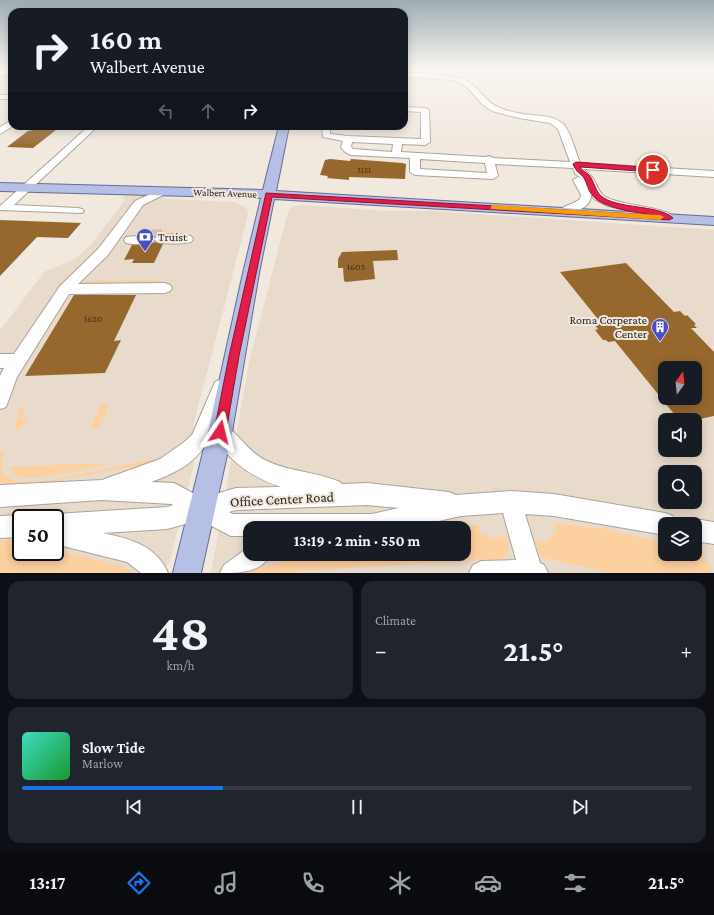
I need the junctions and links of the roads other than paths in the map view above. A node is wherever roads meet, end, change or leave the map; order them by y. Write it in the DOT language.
graph roads {
  1 [pos="478,95"];
  2 [pos="408,109"];
  3 [pos="90,130"];
  4 [pos="283,130"];
  5 [pos="326,130"];
  6 [pos="348,138"];
  7 [pos="398,141"];
  8 [pos="396,154"];
  9 [pos="415,155"];
  10 [pos="489,159"];
  11 [pos="578,168"];
  12 [pos="714,174"];
  13 [pos="0,187"];
  14 [pos="27,188"];
  15 [pos="130,190"];
  16 [pos="163,191"];
  17 [pos="268,195"];
  18 [pos="139,203"];
  19 [pos="78,211"];
  20 [pos="564,211"];
  21 [pos="669,218"];
  22 [pos="714,221"];
  23 [pos="187,237"];
  24 [pos="131,238"];
  25 [pos="165,288"];
  26 [pos="64,289"];
  27 [pos="234,356"];
  28 [pos="0,361"];
  29 [pos="19,361"];
  30 [pos="0,401"];
  31 [pos="220,432"];
  32 [pos="101,490"];
  33 [pos="367,494"];
  34 [pos="0,496"];
  35 [pos="511,502"];
  36 [pos="462,505"];
  37 [pos="201,509"];
  38 [pos="391,521"];
  39 [pos="658,523"];
  40 [pos="64,524"];
  41 [pos="243,525"];
  42 [pos="12,526"];
  43 [pos="0,527"];
  44 [pos="702,531"];
  45 [pos="714,533"];
  46 [pos="64,535"];
  47 [pos="248,561"];
  48 [pos="156,573"];
  49 [pos="187,573"];
  50 [pos="232,573"];
  51 [pos="481,573"];
  52 [pos="533,573"];
  1 -- 11 [label="street"];
  2 -- 7 [label="street"];
  3 -- 14 [label="street"];
  4 -- 17 [label="main road"];
  5 -- 6 [label="street"];
  6 -- 7 [label="street"];
  6 -- 8 [label="street"];
  7 -- 8 [label="street"];
  8 -- 9 [label="street"];
  9 -- 10 [label="street"];
  9 -- 10 [label="street"];
  10 -- 11 [label="street"];
  11 -- 12 [label="street"];
  11 -- 20 [label="street"];
  11 -- 21 [label="street"];
  13 -- 14 [label="main road, Walbert Avenue"];
  14 -- 15 [label="main road, Walbert Avenue"];
  14 -- 19 [label="street"];
  15 -- 16 [label="main road, Walbert Avenue"];
  15 -- 18 [label="street"];
  16 -- 17 [label="main road, Walbert Avenue"];
  16 -- 18 [label="street"];
  17 -- 20 [label="main road, Walbert Avenue"];
  17 -- 27 [label="main road"];
  18 -- 26 [label="street"];
  20 -- 21 [label="main road, Walbert Avenue"];
  21 -- 22 [label="main road, Walbert Avenue"];
  23 -- 24 [label="street"];
  25 -- 26 [label="street"];
  26 -- 29 [label="street"];
  27 -- 31 [label="main road"];
  27 -- 32 [label="street"];
  28 -- 29 [label="street"];
  29 -- 30 [label="street"];
  31 -- 33 [label="street"];
  31 -- 37 [label="main road"];
  32 -- 34 [label="street"];
  32 -- 37 [label="street"];
  33 -- 36 [label="street, Office Center Road"];
  33 -- 37 [label="street, Office Center Road"];
  35 -- 36 [label="street, Office Center Road"];
  35 -- 39 [label="street, Office Center Road"];
  35 -- 52 [label="street"];
  36 -- 38 [label="street, Office Center Road"];
  37 -- 40 [label="street"];
  37 -- 41 [label="street, Office Center Road"];
  37 -- 49 [label="main road"];
  42 -- 43 [label="street"];
  44 -- 45 [label="street"];
  46 -- 48 [label="street"];
  47 -- 50 [label="street"];
  51 -- 52 [label="street"];
}
